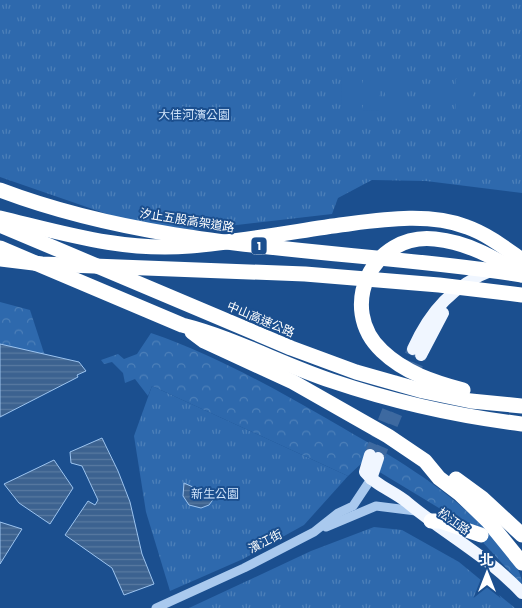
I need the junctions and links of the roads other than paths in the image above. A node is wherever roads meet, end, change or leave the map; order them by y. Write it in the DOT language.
graph roads {
  1 [pos="0,190"];
  2 [pos="0,218"];
  3 [pos="0,225"];
  4 [pos="487,236"];
  5 [pos="522,247"];
  6 [pos="0,248"];
  7 [pos="0,260"];
  8 [pos="522,260"];
  9 [pos="498,272"];
  10 [pos="522,275"];
  11 [pos="522,295"];
  12 [pos="182,325"];
  13 [pos="417,352"];
  14 [pos="502,404"];
  15 [pos="522,406"];
  16 [pos="522,424"];
  17 [pos="374,457"];
  18 [pos="425,461"];
  19 [pos="371,479"];
  20 [pos="416,511"];
  21 [pos="431,521"];
  22 [pos="314,532"];
  23 [pos="481,534"];
  24 [pos="522,535"];
  25 [pos="522,563"];
  26 [pos="522,593"];
  27 [pos="156,608"];
  1 -- 10 [label="highway, 汐止五股高架道路 / 1, bridge"];
  2 -- 4 [label="highway, bridge"];
  3 -- 14 [label="highway, 中山高速公路, bridge"];
  4 -- 5 [label="highway"];
  4 -- 8 [label="highway"];
  6 -- 12 [label="highway, bridge"];
  7 -- 11 [label="highway, 1, bridge"];
  9 -- 13 [label="main road"];
  10 -- 14 [label="highway"];
  12 -- 16 [label="highway"];
  12 -- 18 [label="highway"];
  14 -- 15 [label="highway, 中山高速公路"];
  17 -- 19 [label="main road"];
  18 -- 24 [label="highway"];
  18 -- 25 [label="highway"];
  19 -- 20 [label="main road, 松江路"];
  19 -- 22 [label="street, 濱江街"];
  20 -- 21 [label="main road, 松江路"];
  20 -- 22 [label="street, 松江路"];
  21 -- 23 [label="highway"];
  21 -- 26 [label="main road, 松江路"];
  22 -- 27 [label="street, 濱江街"];
}
